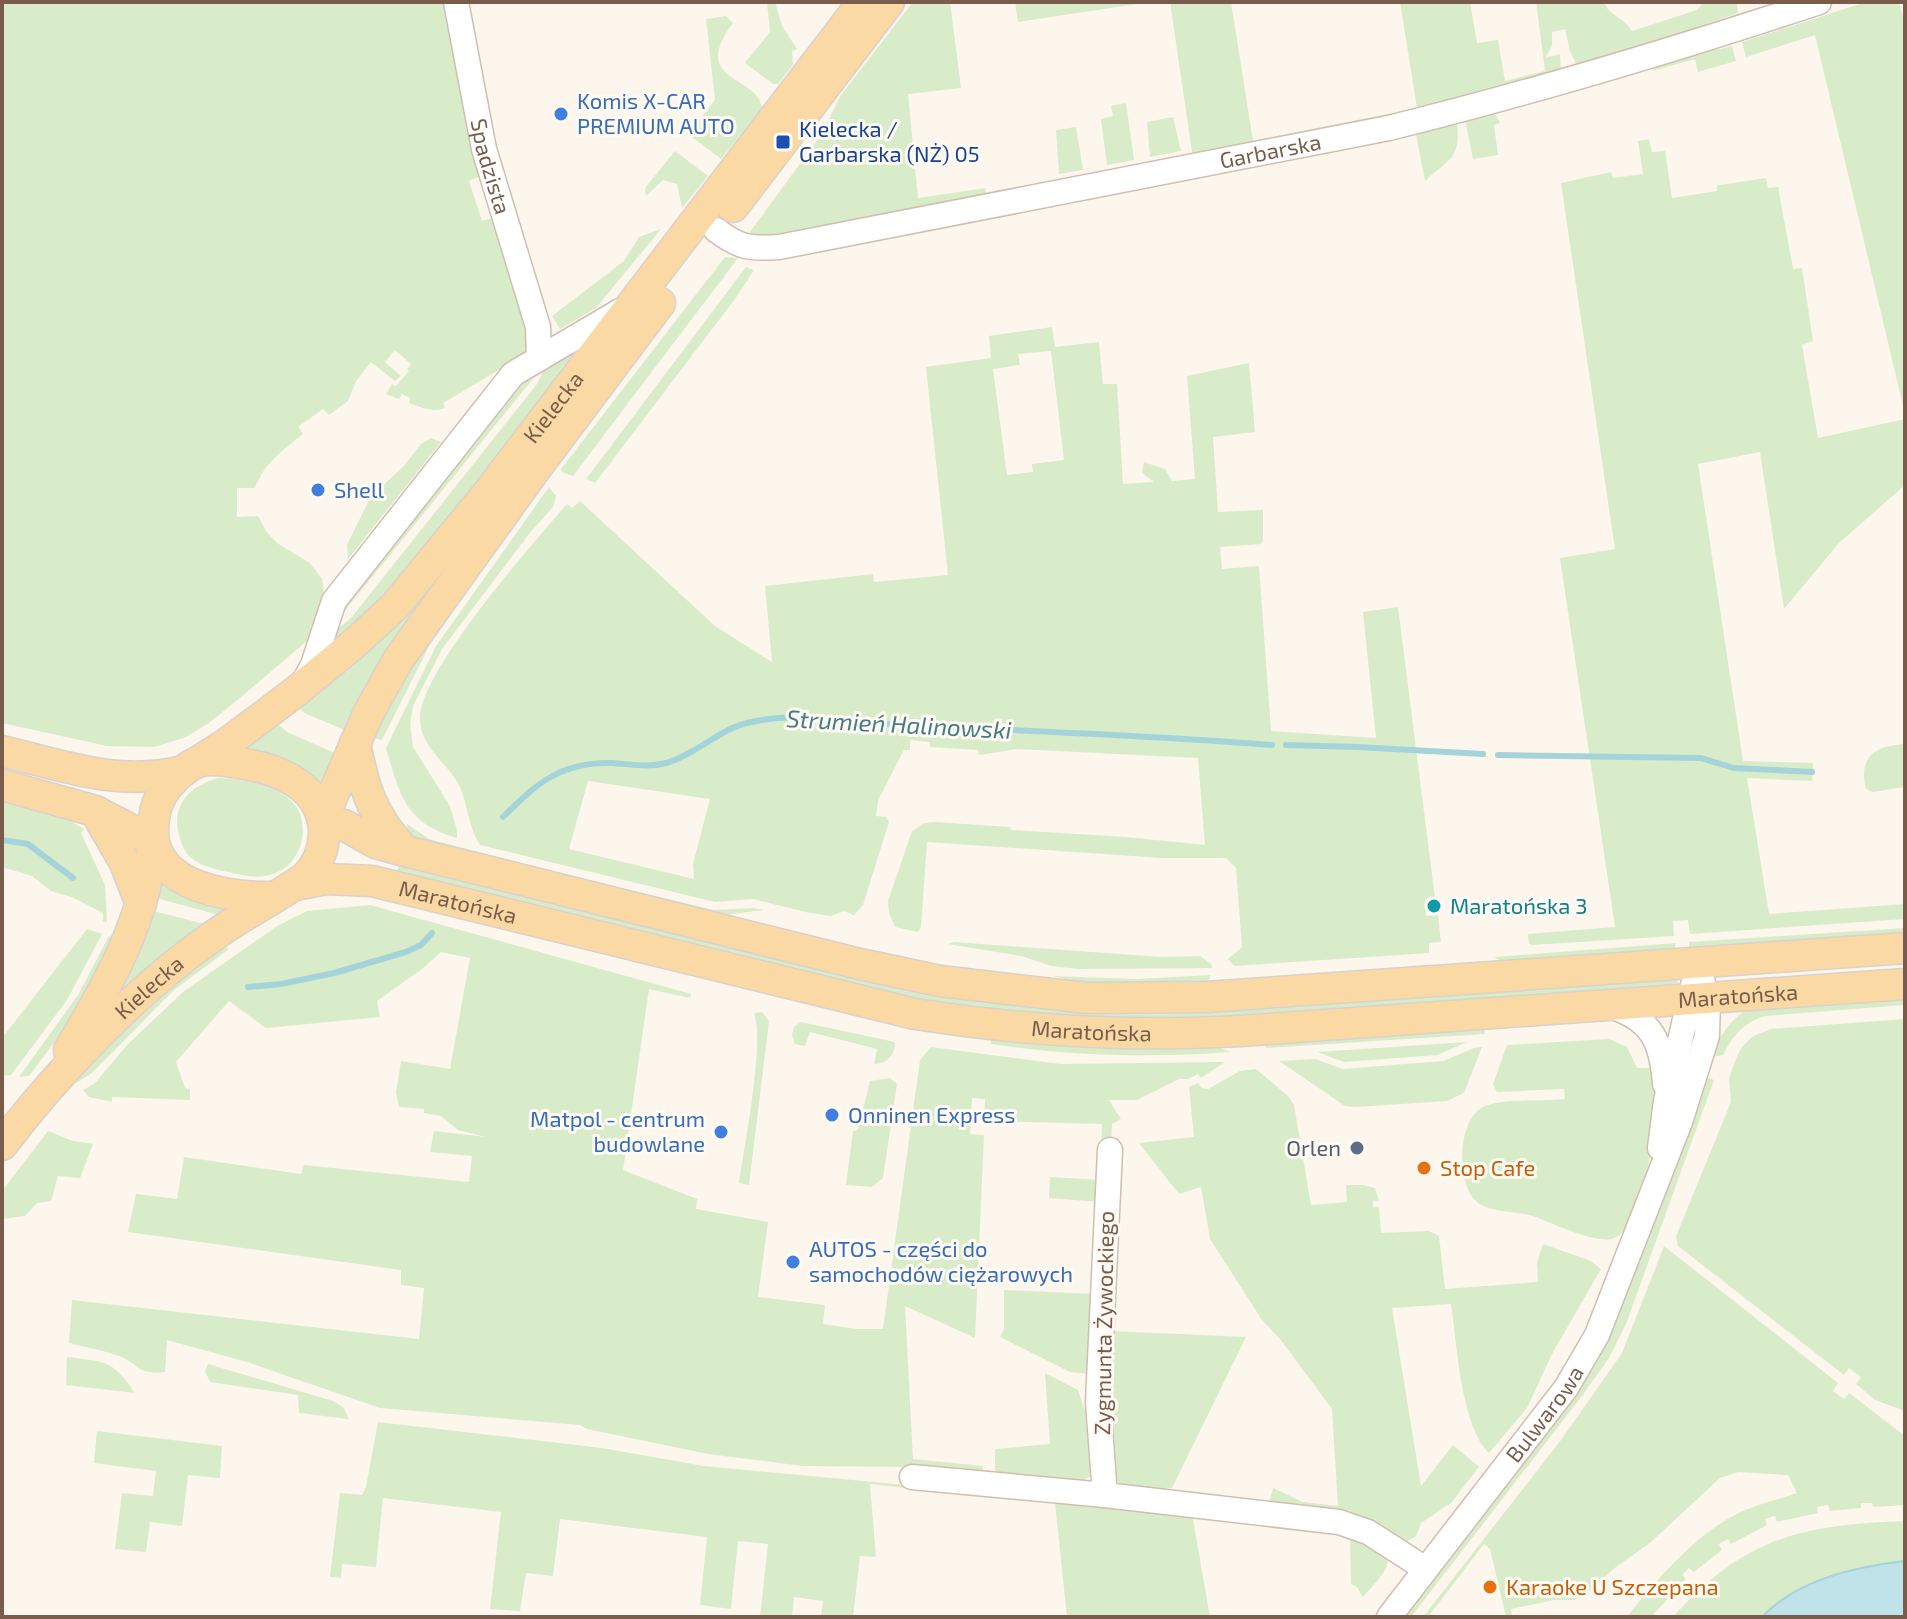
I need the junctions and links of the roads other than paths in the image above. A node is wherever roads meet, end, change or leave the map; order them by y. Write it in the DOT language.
graph roads {
  1 [pos="456,2"];
  2 [pos="863,2"];
  3 [pos="889,2"];
  4 [pos="1819,2"];
  5 [pos="1767,10"];
  6 [pos="716,230"];
  7 [pos="645,288"];
  8 [pos="538,327"];
  9 [pos="564,345"];
  10 [pos="539,359"];
  11 [pos="301,686"];
  12 [pos="355,743"];
  13 [pos="2,751"];
  14 [pos="189,767"];
  15 [pos="2,785"];
  16 [pos="95,811"];
  17 [pos="323,819"];
  18 [pos="153,842"];
  19 [pos="405,851"];
  20 [pos="285,891"];
  21 [pos="141,904"];
  22 [pos="1905,948"];
  23 [pos="1696,962"];
  24 [pos="1905,984"];
  25 [pos="1753,995"];
  26 [pos="1699,999"];
  27 [pos="1610,1006"];
  28 [pos="1707,1036"];
  29 [pos="40,1096"];
  30 [pos="1666,1101"];
  31 [pos="2,1145"];
  32 [pos="1110,1150"];
  33 [pos="1655,1186"];
  34 [pos="912,1477"];
  35 [pos="1105,1495"];
  36 [pos="1424,1568"];
  37 [pos="1389,1617"];
  1 -- 8 [label="street, Spadzista"];
  2 -- 7 [label="main road, Kielecka"];
  3 -- 6 [label="main road, Kielecka"];
  4 -- 5 [label="street, Garbarska"];
  5 -- 6 [label="street, Garbarska"];
  6 -- 12 [label="main road, Kielecka"];
  7 -- 9 [label="street"];
  7 -- 11 [label="main road, Kielecka"];
  8 -- 9 [label="street"];
  8 -- 10 [label="street, Spadzista"];
  9 -- 10 [label="street"];
  10 -- 11 [label="street"];
  11 -- 14 [label="main road, Kielecka"];
  12 -- 17 [label="main road, Kielecka"];
  12 -- 19 [label="main road"];
  13 -- 14 [label="main road"];
  14 -- 17 [label="main road"];
  14 -- 18 [label="main road"];
  15 -- 16 [label="main road"];
  16 -- 18 [label="main road"];
  16 -- 21 [label="main road"];
  17 -- 19 [label="main road, Maratońska"];
  17 -- 20 [label="main road"];
  18 -- 20 [label="main road"];
  18 -- 21 [label="main road, Kielecka"];
  19 -- 23 [label="main road, Maratońska"];
  20 -- 27 [label="main road, Maratońska"];
  20 -- 29 [label="main road, Kielecka"];
  21 -- 29 [label="main road, Kielecka"];
  22 -- 23 [label="main road, Maratońska"];
  23 -- 26 [label="street, Bulwarowa"];
  24 -- 25 [label="main road, Maratońska"];
  25 -- 26 [label="main road, Maratońska"];
  25 -- 28 [label="street"];
  26 -- 27 [label="main road, Maratońska"];
  26 -- 28 [label="street, Bulwarowa"];
  26 -- 30 [label="street, Bulwarowa"];
  27 -- 30 [label="street"];
  28 -- 33 [label="street, Bulwarowa"];
  29 -- 31 [label="main road, Kielecka"];
  30 -- 33 [label="street, Bulwarowa"];
  32 -- 35 [label="street, Zygmunta Żywockiego"];
  33 -- 36 [label="street, Bulwarowa"];
  34 -- 35 [label="street"];
  35 -- 36 [label="street"];
  36 -- 37 [label="street, Bulwarowa"];
}
